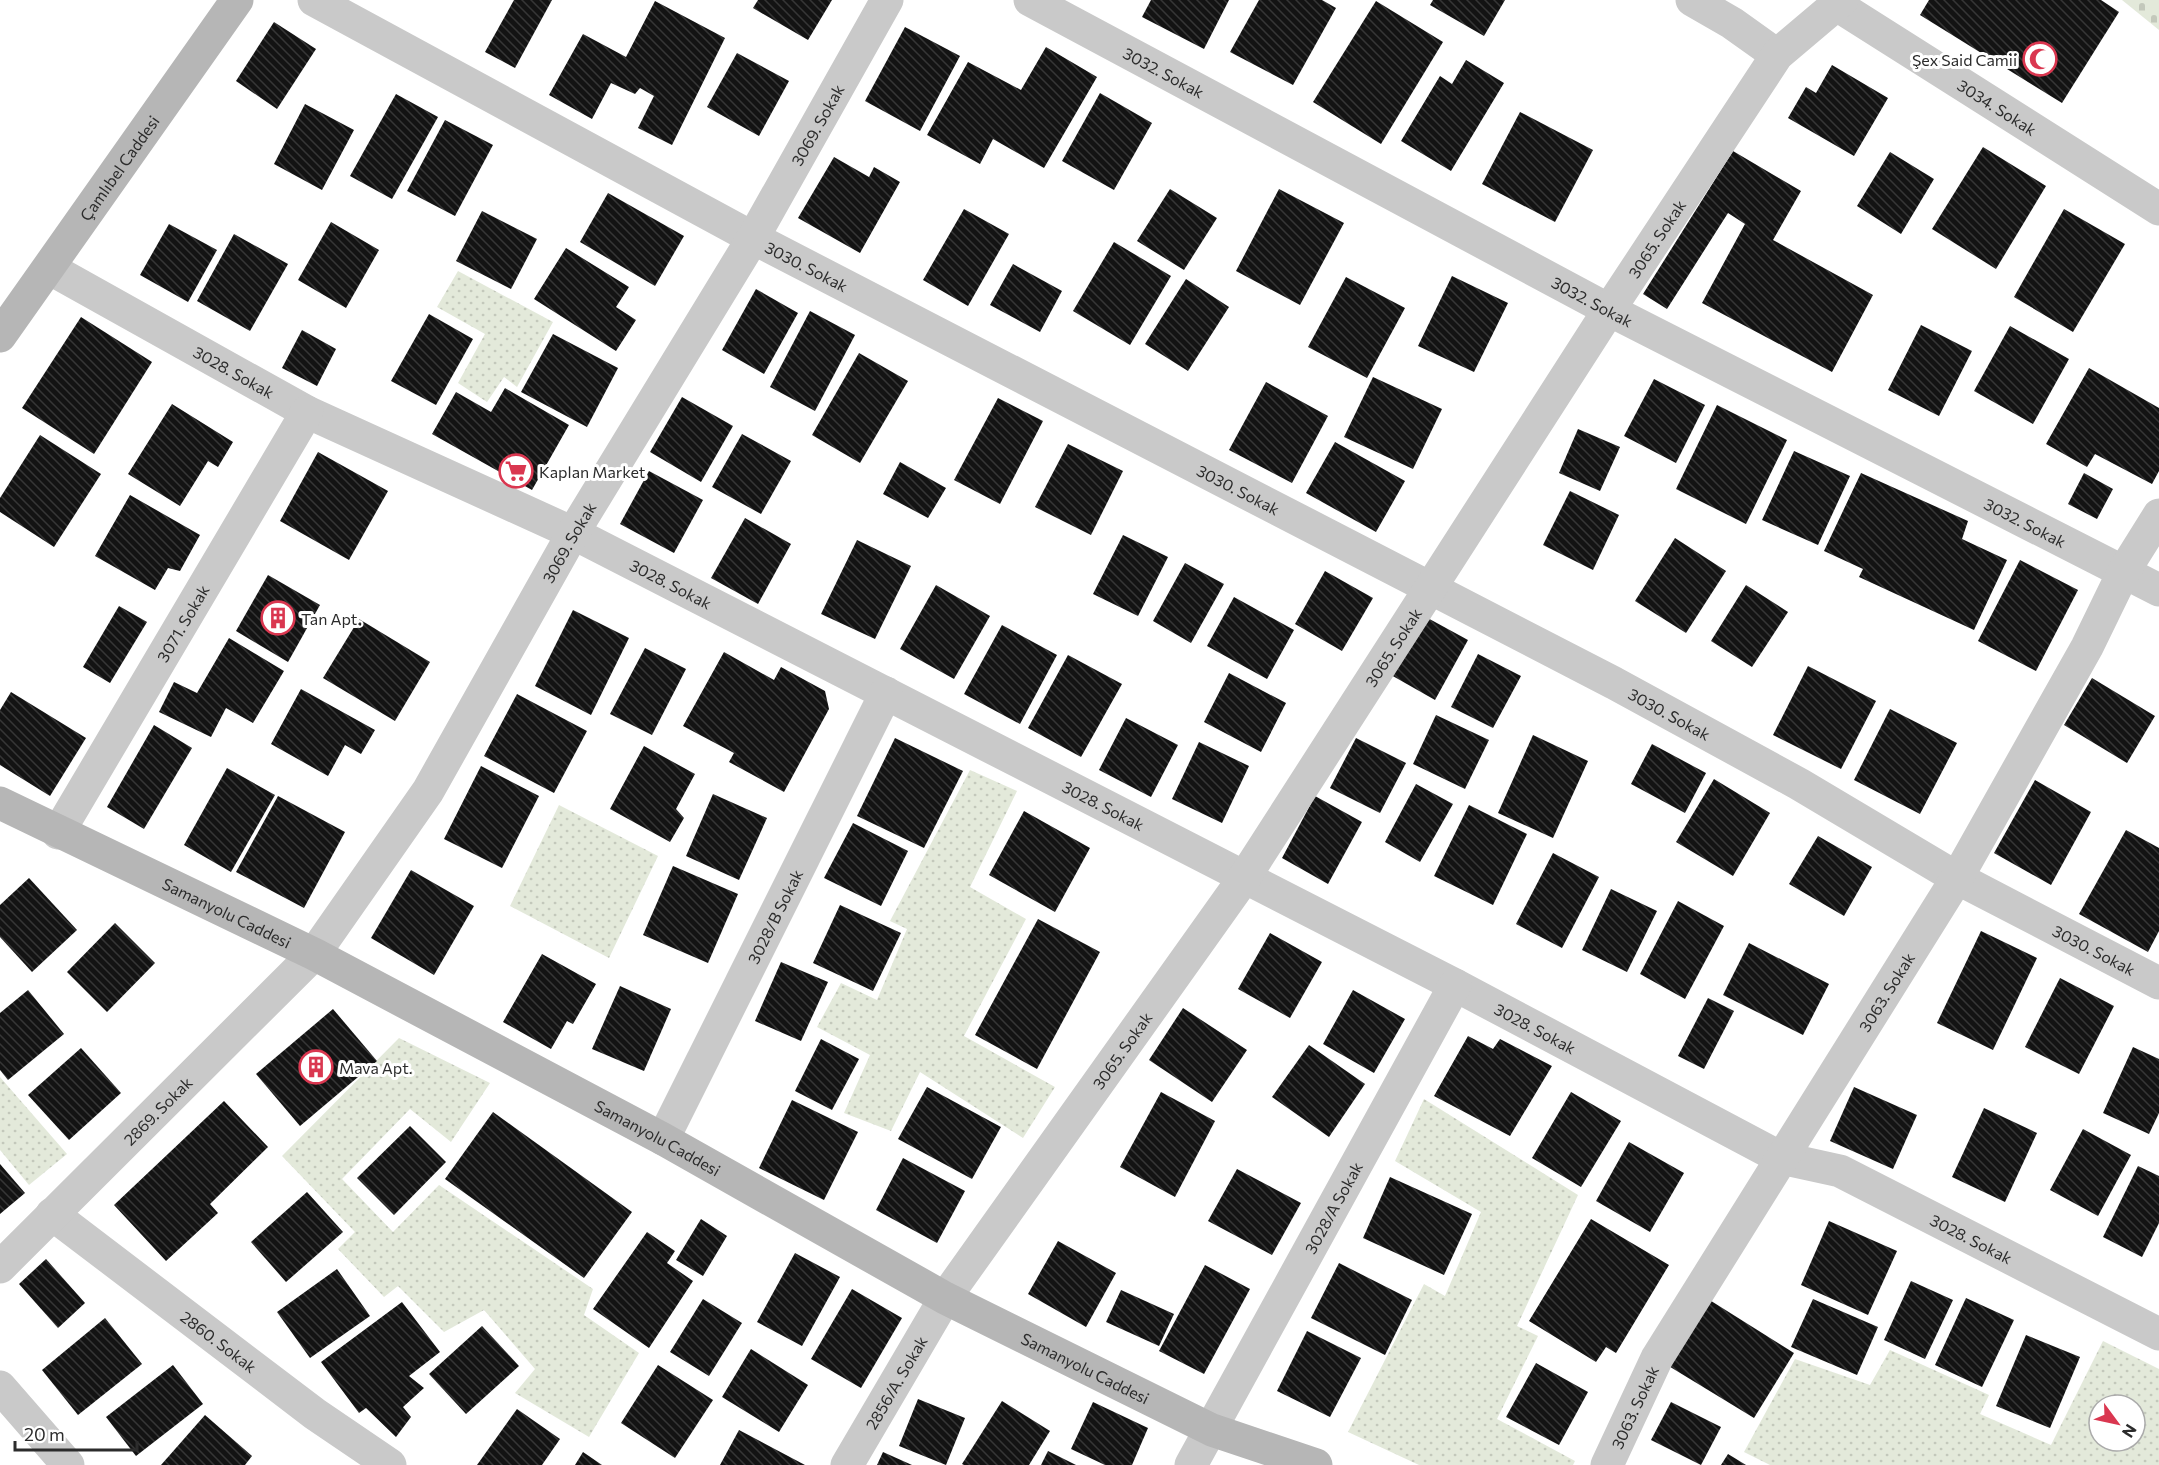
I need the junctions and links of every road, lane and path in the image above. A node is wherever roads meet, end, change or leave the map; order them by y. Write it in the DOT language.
graph roads {
  1 [pos="237,0"];
  2 [pos="314,0"];
  3 [pos="887,0"];
  4 [pos="1030,0"];
  5 [pos="1692,0"];
  6 [pos="1840,2"];
  7 [pos="1777,55"];
  8 [pos="2159,209"];
  9 [pos="753,238"];
  10 [pos="49,268"];
  11 [pos="1609,310"];
  12 [pos="0,336"];
  13 [pos="307,412"];
  14 [pos="2159,515"];
  15 [pos="573,533"];
  16 [pos="2124,571"];
  17 [pos="1432,588"];
  18 [pos="2159,590"];
  19 [pos="886,693"];
  20 [pos="0,803"];
  21 [pos="58,833"];
  22 [pos="1244,878"];
  23 [pos="1957,878"];
  24 [pos="314,954"];
  25 [pos="2159,983"];
  26 [pos="1455,985"];
  27 [pos="663,1139"];
  28 [pos="1781,1158"];
  29 [pos="52,1214"];
  30 [pos="0,1267"];
  31 [pos="945,1298"];
  32 [pos="2159,1334"];
  33 [pos="0,1387"];
  34 [pos="1212,1430"];
  35 [pos="68,1465"];
  36 [pos="390,1465"];
  37 [pos="847,1465"];
  38 [pos="1191,1465"];
  39 [pos="1316,1465"];
  40 [pos="1607,1465"];
  1 -- 10 [label="street, Çamlıbel Caddesi"];
  2 -- 9 [label="street, 3030. Sokak"];
  3 -- 9 [label="street, 3069. Sokak"];
  4 -- 11 [label="street, 3032. Sokak"];
  5 -- 7 [label="street"];
  6 -- 7 [label="street, 3065. Sokak"];
  6 -- 8 [label="street, 3034. Sokak"];
  7 -- 11 [label="street, 3065. Sokak"];
  9 -- 15 [label="street, 3069. Sokak"];
  9 -- 17 [label="street, 3030. Sokak"];
  10 -- 12 [label="street, Çamlıbel Caddesi"];
  10 -- 13 [label="street, 3028. Sokak"];
  11 -- 16 [label="street, 3032. Sokak"];
  11 -- 17 [label="street, 3065. Sokak"];
  13 -- 15 [label="street, 3028. Sokak"];
  13 -- 21 [label="street, 3071. Sokak"];
  14 -- 16 [label="street, 3063. Sokak"];
  15 -- 19 [label="street, 3028. Sokak"];
  15 -- 24 [label="street, 3069. Sokak"];
  16 -- 18 [label="street, 3032. Sokak"];
  16 -- 23 [label="street, 3063. Sokak"];
  17 -- 22 [label="street, 3065. Sokak"];
  17 -- 23 [label="street, 3030. Sokak"];
  19 -- 22 [label="street, 3028. Sokak"];
  19 -- 27 [label="street, 3028/B Sokak"];
  20 -- 21 [label="street, Samanyolu Caddesi"];
  21 -- 24 [label="street, Samanyolu Caddesi"];
  22 -- 26 [label="street, 3028. Sokak"];
  22 -- 31 [label="street, 3065. Sokak"];
  23 -- 25 [label="street, 3030. Sokak"];
  23 -- 28 [label="street, 3063. Sokak"];
  24 -- 27 [label="street, Samanyolu Caddesi"];
  24 -- 29 [label="street, 2869. Sokak"];
  26 -- 28 [label="street, 3028. Sokak"];
  26 -- 34 [label="street, 3028/A Sokak"];
  27 -- 31 [label="street, Samanyolu Caddesi"];
  28 -- 32 [label="street, 3028. Sokak"];
  28 -- 40 [label="street, 3063. Sokak"];
  29 -- 30 [label="street, 2869. Sokak"];
  29 -- 36 [label="street, 2860. Sokak"];
  31 -- 34 [label="street, Samanyolu Caddesi"];
  31 -- 37 [label="street, 2856/A. Sokak"];
  33 -- 35 [label="street"];
  34 -- 38 [label="street, 3028/A Sokak"];
  34 -- 39 [label="street, Samanyolu Caddesi"];
}
